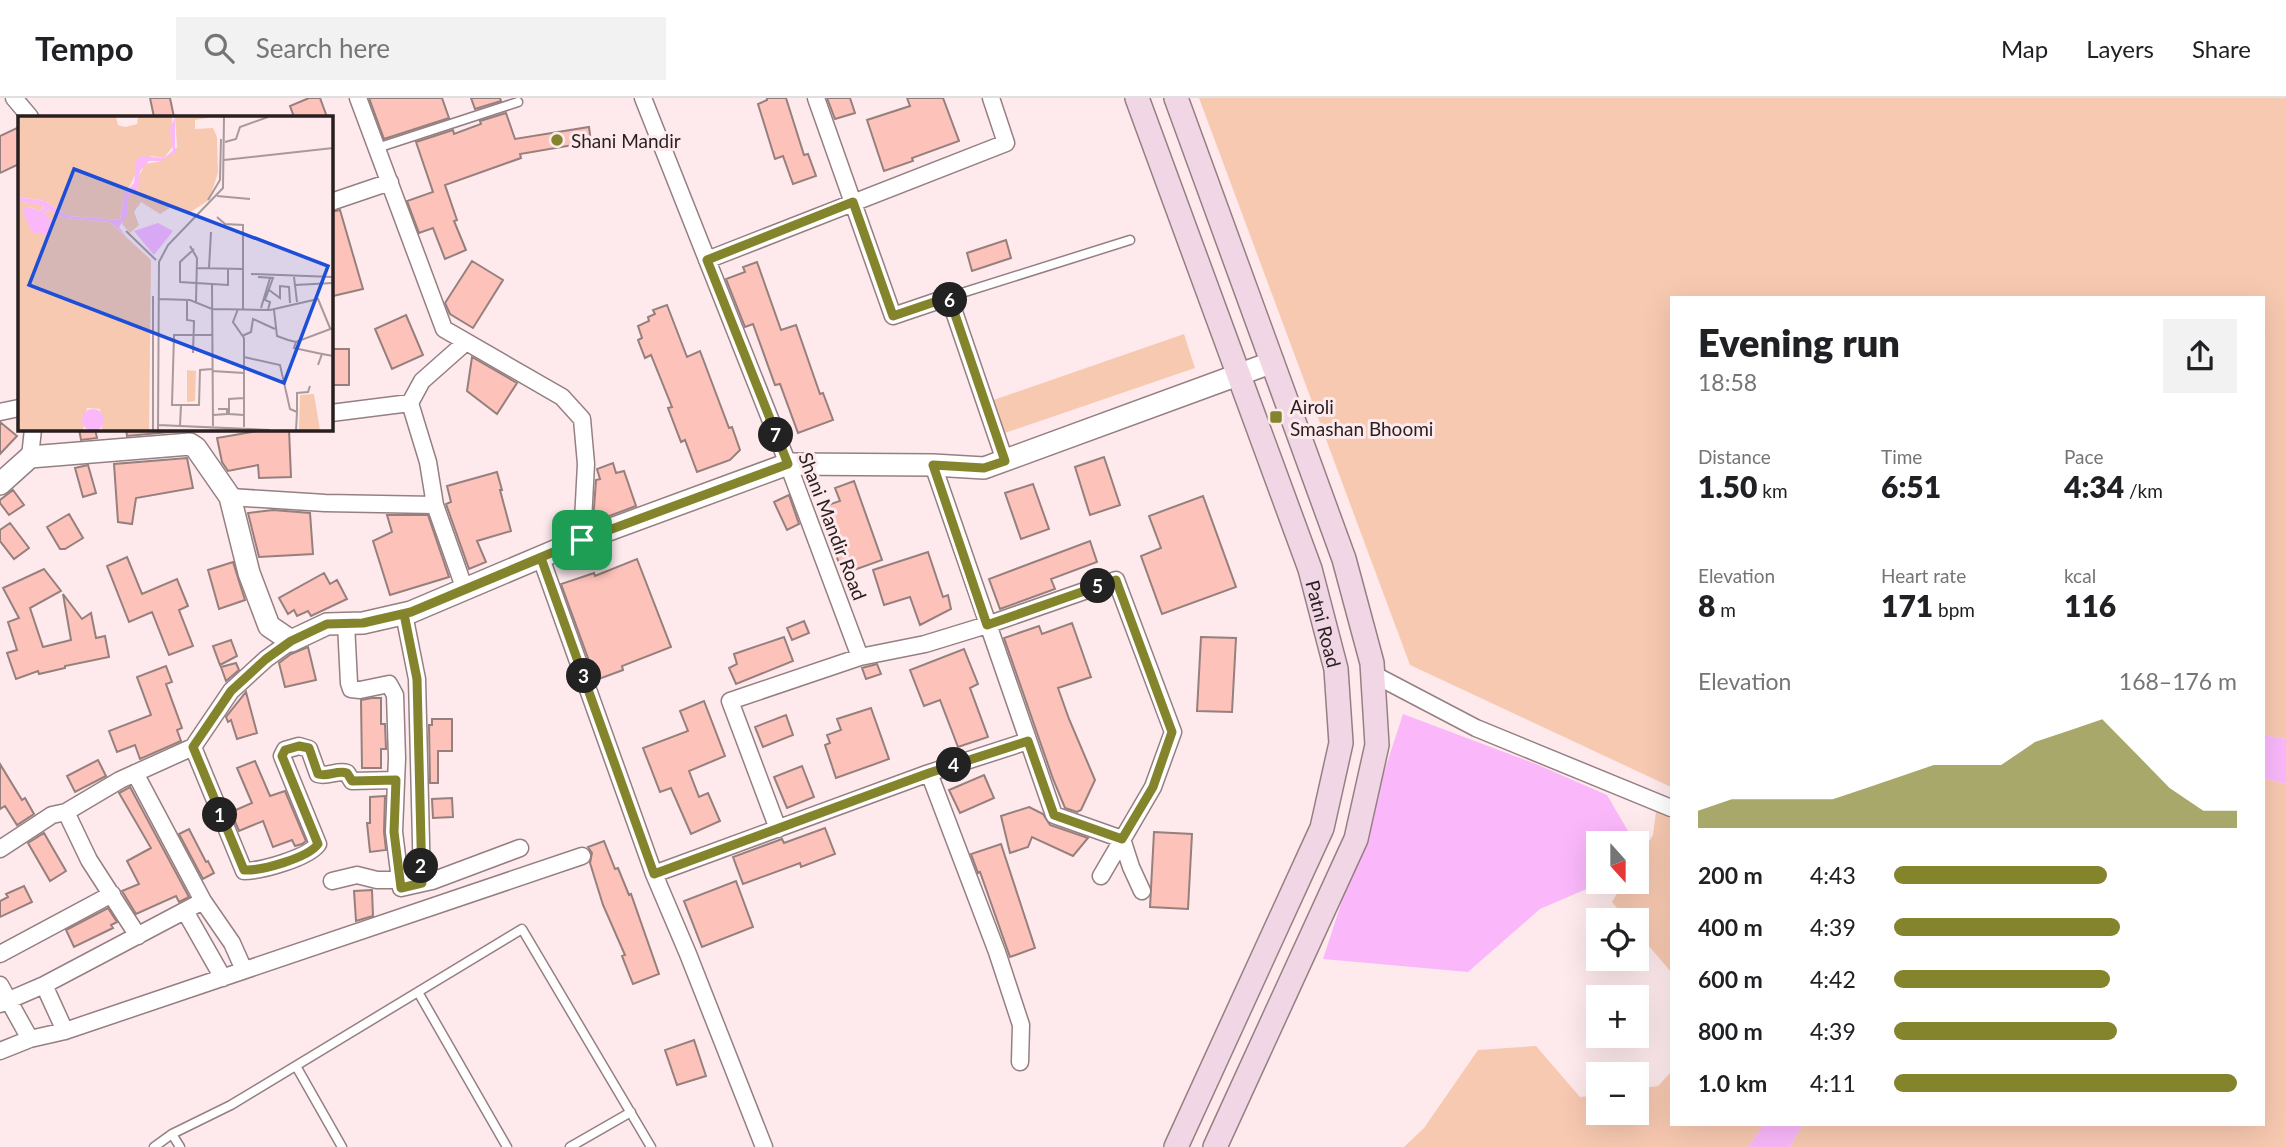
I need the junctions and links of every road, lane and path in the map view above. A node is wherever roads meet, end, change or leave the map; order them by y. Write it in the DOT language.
graph roads {
  1 [pos="14,98"];
  2 [pos="358,98"];
  3 [pos="643,98"];
  4 [pos="817,98"];
  5 [pos="991,98"];
  6 [pos="1137,98"];
  7 [pos="1176,98"];
  8 [pos="518,102"];
  9 [pos="29,116"];
  10 [pos="377,148"];
  11 [pos="390,182"];
  12 [pos="332,202"];
  13 [pos="853,202"];
  14 [pos="1130,240"];
  15 [pos="707,260"];
  16 [pos="949,297"];
  17 [pos="466,342"];
  18 [pos="1273,362"];
  19 [pos="1240,374"];
  20 [pos="410,403"];
  21 [pos="18,408"];
  22 [pos="0,412"];
  23 [pos="332,413"];
  24 [pos="33,430"];
  25 [pos="30,457"];
  26 [pos="1005,461"];
  27 [pos="788,464"];
  28 [pos="933,465"];
  29 [pos="0,484"];
  30 [pos="230,497"];
  31 [pos="435,505"];
  32 [pos="582,540"];
  33 [pos="541,558"];
  34 [pos="465,590"];
  35 [pos="404,614"];
  36 [pos="346,624"];
  37 [pos="987,625"];
  38 [pos="291,641"];
  39 [pos="860,657"];
  40 [pos="1373,674"];
  41 [pos="1028,741"];
  42 [pos="193,747"];
  43 [pos="135,773"];
  44 [pos="929,773"];
  45 [pos="396,780"];
  46 [pos="1670,808"];
  47 [pos="66,812"];
  48 [pos="778,829"];
  49 [pos="1122,839"];
  50 [pos="520,848"];
  51 [pos="0,849"];
  52 [pos="582,856"];
  53 [pos="654,874"];
  54 [pos="1101,876"];
  55 [pos="400,880"];
  56 [pos="332,881"];
  57 [pos="422,883"];
  58 [pos="1142,891"];
  59 [pos="112,894"];
  60 [pos="203,901"];
  61 [pos="185,911"];
  62 [pos="138,936"];
  63 [pos="0,954"];
  64 [pos="244,970"];
  65 [pos="223,978"];
  66 [pos="0,985"];
  67 [pos="44,985"];
  68 [pos="418,992"];
  69 [pos="4,1002"];
  70 [pos="65,1031"];
  71 [pos="30,1040"];
  72 [pos="0,1051"];
  73 [pos="1020,1062"];
  74 [pos="296,1066"];
  75 [pos="631,1112"];
  76 [pos="172,1134"];
  77 [pos="154,1147"];
  78 [pos="180,1147"];
  79 [pos="342,1147"];
  80 [pos="507,1147"];
  81 [pos="570,1147"];
  82 [pos="651,1147"];
  83 [pos="764,1147"];
  84 [pos="1176,1147"];
  85 [pos="1215,1147"];
  1 -- 9 [label="street"];
  2 -- 10 [label="street"];
  3 -- 15 [label="street, Shani Mandir Road"];
  4 -- 13 [label="street"];
  5 -- 13 [label="street"];
  6 -- 19 [label="main road, Patni Road"];
  7 -- 18 [label="main road, Patni Road"];
  8 -- 10 [label="lane"];
  10 -- 11 [label="street"];
  11 -- 12 [label="street"];
  11 -- 17 [label="street"];
  13 -- 15 [label="street"];
  13 -- 16 [label="street"];
  14 -- 16 [label="lane"];
  15 -- 27 [label="street, Shani Mandir Road"];
  16 -- 26 [label="street"];
  17 -- 20 [label="street"];
  17 -- 32 [label="street"];
  18 -- 19 [label="street"];
  18 -- 40 [label="main road, Patni Road"];
  19 -- 26 [label="street"];
  19 -- 84 [label="main road, Patni Road"];
  20 -- 23 [label="street"];
  20 -- 31 [label="street"];
  21 -- 22 [label="street"];
  24 -- 25 [label="street"];
  25 -- 29 [label="street"];
  25 -- 30 [label="street"];
  26 -- 28 [label="street"];
  27 -- 28 [label="street"];
  27 -- 32 [label="street"];
  27 -- 39 [label="street, Shani Mandir Road"];
  28 -- 37 [label="street"];
  30 -- 31 [label="street"];
  30 -- 38 [label="street"];
  31 -- 34 [label="street"];
  32 -- 33 [label="street"];
  33 -- 34 [label="street"];
  33 -- 53 [label="street"];
  34 -- 35 [label="street"];
  35 -- 36 [label="street"];
  35 -- 57 [label="street"];
  36 -- 38 [label="street"];
  36 -- 45 [label="street"];
  37 -- 39 [label="street"];
  37 -- 41 [label="street"];
  37 -- 49 [label="street"];
  38 -- 42 [label="street"];
  39 -- 48 [label="street"];
  40 -- 46 [label="street"];
  40 -- 85 [label="main road, Patni Road"];
  41 -- 44 [label="street"];
  41 -- 49 [label="street"];
  42 -- 43 [label="street"];
  42 -- 45 [label="street"];
  43 -- 47 [label="street"];
  43 -- 60 [label="street"];
  44 -- 48 [label="street"];
  44 -- 73 [label="street"];
  45 -- 55 [label="street"];
  47 -- 51 [label="street"];
  47 -- 59 [label="street"];
  48 -- 53 [label="street"];
  49 -- 54 [label="street"];
  49 -- 58 [label="street"];
  50 -- 57 [label="street"];
  52 -- 64 [label="street"];
  53 -- 83 [label="street"];
  55 -- 56 [label="street"];
  55 -- 57 [label="street"];
  59 -- 62 [label="street"];
  59 -- 63 [label="street"];
  60 -- 61 [label="street"];
  60 -- 64 [label="street"];
  61 -- 62 [label="street"];
  61 -- 65 [label="street"];
  62 -- 67 [label="street"];
  64 -- 65 [label="street"];
  65 -- 70 [label="street"];
  66 -- 69 [label="street"];
  67 -- 69 [label="street"];
  67 -- 70 [label="street"];
  68 -- 74 [label="lane"];
  68 -- 75 [label="lane"];
  68 -- 80 [label="lane"];
  69 -- 71 [label="street"];
  70 -- 71 [label="street"];
  71 -- 72 [label="street"];
  74 -- 76 [label="lane"];
  74 -- 79 [label="lane"];
  75 -- 81 [label="lane"];
  75 -- 82 [label="lane"];
  76 -- 77 [label="lane"];
  76 -- 78 [label="lane"];
}
